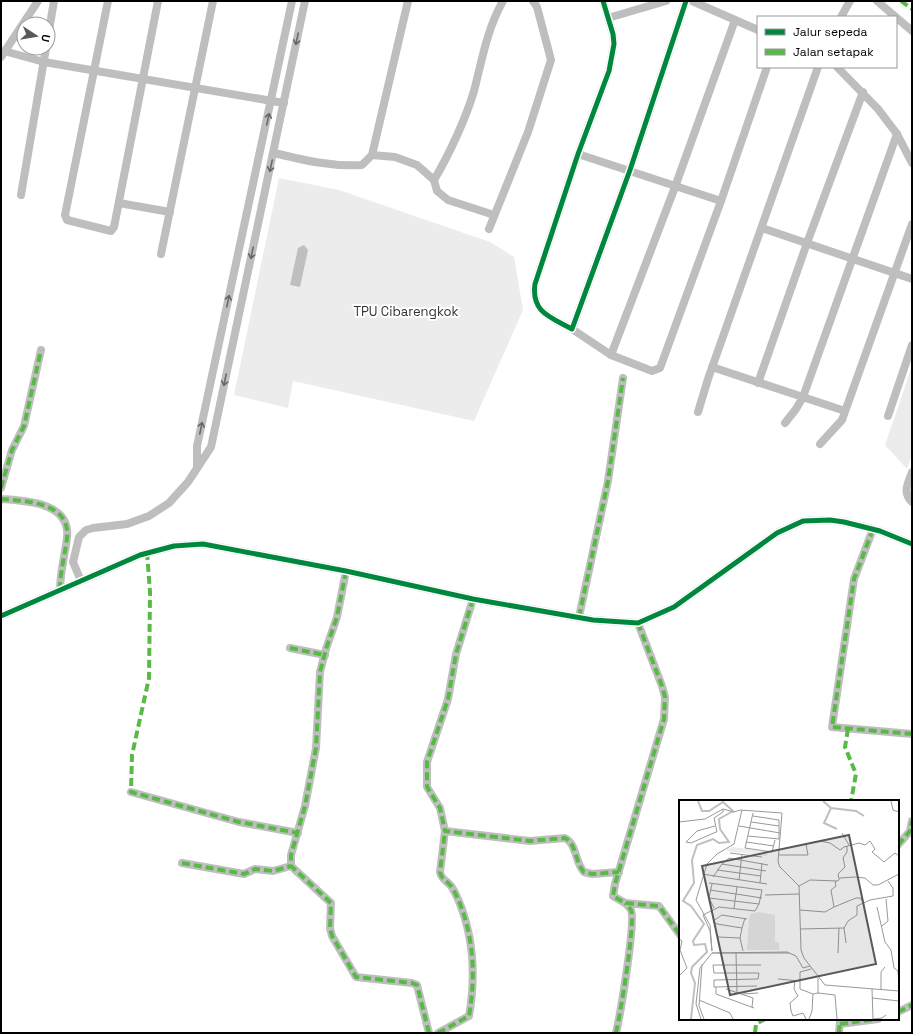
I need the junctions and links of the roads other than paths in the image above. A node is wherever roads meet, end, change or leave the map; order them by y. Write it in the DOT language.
graph roads {
  1 [pos="38,1"];
  2 [pos="54,1"];
  3 [pos="108,1"];
  4 [pos="158,1"];
  5 [pos="214,1"];
  6 [pos="292,1"];
  7 [pos="305,1"];
  8 [pos="408,1"];
  9 [pos="503,1"];
  10 [pos="533,1"];
  11 [pos="603,1"];
  12 [pos="666,1"];
  13 [pos="686,1"];
  14 [pos="692,1"];
  15 [pos="850,1"];
  16 [pos="878,1"];
  17 [pos="51,16"];
  18 [pos="842,16"];
  19 [pos="895,16"];
  20 [pos="608,18"];
  21 [pos="897,18"];
  22 [pos="735,20"];
  23 [pos="757,30"];
  24 [pos="912,31"];
  25 [pos="3,54"];
  26 [pos="45,56"];
  27 [pos="44,62"];
  28 [pos="767,68"];
  29 [pos="818,68"];
  30 [pos="838,68"];
  31 [pos="94,70"];
  32 [pos="144,79"];
  33 [pos="196,89"];
  34 [pos="863,92"];
  35 [pos="272,100"];
  36 [pos="284,103"];
  37 [pos="897,134"];
  38 [pos="274,153"];
  39 [pos="578,154"];
  40 [pos="372,155"];
  41 [pos="912,163"];
  42 [pos="630,170"];
  43 [pos="434,180"];
  44 [pos="675,186"];
  45 [pos="21,195"];
  46 [pos="721,201"];
  47 [pos="119,203"];
  48 [pos="170,212"];
  49 [pos="248,212"];
  50 [pos="260,214"];
  51 [pos="494,215"];
  52 [pos="912,224"];
  53 [pos="762,228"];
  54 [pos="489,229"];
  55 [pos="807,243"];
  56 [pos="161,254"];
  57 [pos="852,259"];
  58 [pos="894,273"];
  59 [pos="912,279"];
  60 [pos="572,329"];
  61 [pos="912,345"];
  62 [pos="41,350"];
  63 [pos="612,354"];
  64 [pos="712,367"];
  65 [pos="623,378"];
  66 [pos="758,383"];
  67 [pos="803,397"];
  68 [pos="845,411"];
  69 [pos="698,412"];
  70 [pos="888,416"];
  71 [pos="785,423"];
  72 [pos="820,444"];
  73 [pos="4,459"];
  74 [pos="197,467"];
  75 [pos="912,472"];
  76 [pos="1,488"];
  77 [pos="1,499"];
  78 [pos="912,502"];
  79 [pos="872,529"];
  80 [pos="912,544"];
  81 [pos="346,571"];
  82 [pos="81,581"];
  83 [pos="60,590"];
  84 [pos="473,599"];
  85 [pos="1,616"];
  86 [pos="579,617"];
  87 [pos="638,623"];
  88 [pos="290,648"];
  89 [pos="324,655"];
  90 [pos="912,734"];
  91 [pos="131,792"];
  92 [pos="912,821"];
  93 [pos="445,831"];
  94 [pos="298,833"];
  95 [pos="899,844"];
  96 [pos="182,863"];
  97 [pos="291,866"];
  98 [pos="619,872"];
  99 [pos="625,903"];
  100 [pos="679,934"];
  101 [pos="912,1005"];
  102 [pos="899,1012"];
  103 [pos="859,1020"];
  104 [pos="840,1021"];
  105 [pos="429,1033"];
  106 [pos="438,1033"];
  107 [pos="616,1033"];
  108 [pos="839,1033"];
  1 -- 25 [label="street"];
  2 -- 17 [label="street"];
  3 -- 31 [label="street"];
  4 -- 32 [label="street"];
  5 -- 33 [label="street"];
  6 -- 35 [label="street"];
  7 -- 36 [label="street, one-way"];
  8 -- 40 [label="street"];
  9 -- 43 [label="street"];
  10 -- 51 [label="street"];
  11 -- 20 [label="street"];
  12 -- 20 [label="street"];
  13 -- 42 [label="street"];
  14 -- 22 [label="street"];
  15 -- 18 [label="street"];
  16 -- 19 [label="street"];
  20 -- 39 [label="street"];
  21 -- 24 [label="street"];
  22 -- 23 [label="street"];
  22 -- 44 [label="street"];
  25 -- 27 [label="street"];
  26 -- 27 [label="street"];
  27 -- 31 [label="street"];
  27 -- 45 [label="street"];
  28 -- 46 [label="street"];
  29 -- 53 [label="street"];
  30 -- 34 [label="street"];
  31 -- 32 [label="street"];
  31 -- 47 [label="street"];
  32 -- 33 [label="street"];
  32 -- 47 [label="street"];
  33 -- 35 [label="street"];
  33 -- 48 [label="street"];
  34 -- 37 [label="street"];
  34 -- 55 [label="street"];
  35 -- 36 [label="street"];
  49 -- 35 [label="street, one-way"];
  36 -- 38 [label="street"];
  37 -- 41 [label="street"];
  37 -- 57 [label="street"];
  38 -- 40 [label="street"];
  38 -- 50 [label="street, one-way"];
  39 -- 42 [label="street"];
  39 -- 60 [label="street"];
  40 -- 43 [label="street"];
  42 -- 44 [label="street"];
  42 -- 60 [label="street"];
  43 -- 51 [label="street"];
  44 -- 46 [label="street"];
  44 -- 63 [label="street"];
  46 -- 63 [label="street"];
  47 -- 48 [label="street"];
  48 -- 56 [label="street"];
  49 -- 50 [label="street"];
  74 -- 49 [label="street, one-way"];
  50 -- 74 [label="street, one-way"];
  51 -- 54 [label="street"];
  52 -- 58 [label="street"];
  53 -- 55 [label="street"];
  53 -- 64 [label="street"];
  55 -- 57 [label="street"];
  55 -- 66 [label="street"];
  57 -- 58 [label="street"];
  57 -- 67 [label="street"];
  58 -- 59 [label="street"];
  58 -- 68 [label="street"];
  60 -- 63 [label="street"];
  61 -- 70 [label="street"];
  62 -- 73 [label="street"];
  64 -- 66 [label="street"];
  64 -- 69 [label="street"];
  65 -- 86 [label="street"];
  66 -- 67 [label="street"];
  67 -- 68 [label="street"];
  67 -- 71 [label="street"];
  68 -- 72 [label="street"];
  73 -- 76 [label="street"];
  74 -- 82 [label="street"];
  75 -- 78 [label="street"];
  77 -- 83 [label="street"];
  79 -- 80 [label="street"];
  79 -- 87 [label="street"];
  79 -- 90 [label="street"];
  81 -- 82 [label="street"];
  81 -- 84 [label="street"];
  81 -- 89 [label="street"];
  82 -- 83 [label="street"];
  83 -- 85 [label="street"];
  84 -- 86 [label="street"];
  84 -- 93 [label="street"];
  86 -- 87 [label="street"];
  87 -- 98 [label="street"];
  88 -- 89 [label="street"];
  89 -- 94 [label="street"];
  91 -- 94 [label="street"];
  92 -- 95 [label="street"];
  93 -- 98 [label="street"];
  93 -- 106 [label="street"];
  94 -- 97 [label="street"];
  96 -- 97 [label="street"];
  97 -- 105 [label="street"];
  98 -- 99 [label="street"];
  99 -- 100 [label="street"];
  99 -- 107 [label="street"];
  101 -- 102 [label="street"];
  103 -- 104 [label="street"];
  104 -- 108 [label="street"];
}
